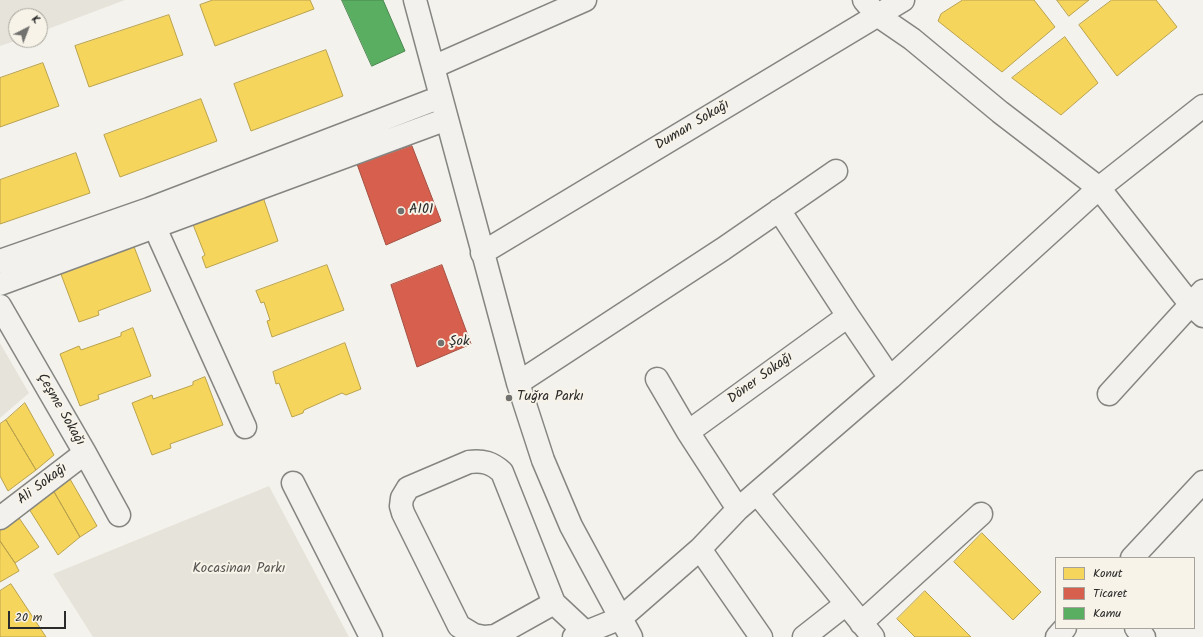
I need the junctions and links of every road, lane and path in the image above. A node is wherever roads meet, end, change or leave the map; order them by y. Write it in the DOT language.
graph roads {
  1 [pos="415,0"];
  2 [pos="585,0"];
  3 [pos="903,0"];
  4 [pos="871,8"];
  5 [pos="433,68"];
  6 [pos="441,97"];
  7 [pos="1203,106"];
  8 [pos="447,119"];
  9 [pos="836,171"];
  10 [pos="1099,188"];
  11 [pos="779,210"];
  12 [pos="152,218"];
  13 [pos="482,253"];
  14 [pos="0,261"];
  15 [pos="0,284"];
  16 [pos="1199,304"];
  17 [pos="0,306"];
  18 [pos="848,316"];
  19 [pos="890,378"];
  20 [pos="656,379"];
  21 [pos="518,383"];
  22 [pos="1109,394"];
  23 [pos="245,427"];
  24 [pos="688,432"];
  25 [pos="86,453"];
  26 [pos="293,482"];
  27 [pos="1203,482"];
  28 [pos="757,493"];
  29 [pos="738,509"];
  30 [pos="981,514"];
  31 [pos="119,515"];
  32 [pos="0,518"];
  33 [pos="700,549"];
  34 [pos="1133,557"];
  35 [pos="554,603"];
  36 [pos="846,604"];
  37 [pos="626,628"];
  38 [pos="1065,629"];
  39 [pos="1137,629"];
  40 [pos="867,630"];
  41 [pos="580,635"];
  42 [pos="371,637"];
  43 [pos="484,637"];
  44 [pos="761,637"];
  45 [pos="804,637"];
  46 [pos="1057,637"];
  47 [pos="1144,637"];
  1 -- 5 [label="street"];
  2 -- 5 [label="street"];
  3 -- 4 [label="street, Duman Sokağı"];
  4 -- 10 [label="street"];
  4 -- 13 [label="street, Duman Sokağı"];
  5 -- 6 [label="street"];
  6 -- 8 [label="street"];
  6 -- 12 [label="street"];
  7 -- 10 [label="street"];
  8 -- 12 [label="street"];
  8 -- 13 [label="street"];
  9 -- 11 [label="street"];
  10 -- 16 [label="street"];
  10 -- 19 [label="street"];
  11 -- 18 [label="street"];
  11 -- 21 [label="street"];
  12 -- 14 [label="street"];
  12 -- 15 [label="street"];
  12 -- 23 [label="street"];
  13 -- 21 [label="street"];
  16 -- 22 [label="street"];
  17 -- 25 [label="street, Çeşme Sokağı"];
  18 -- 19 [label="street"];
  18 -- 24 [label="street, Döner Sokağı"];
  19 -- 28 [label="street"];
  20 -- 24 [label="street"];
  21 -- 37 [label="street"];
  24 -- 29 [label="street"];
  25 -- 31 [label="street, Çeşme Sokağı"];
  25 -- 32 [label="street, Ali Sokağı"];
  26 -- 42 [label="street"];
  27 -- 34 [label="street"];
  28 -- 29 [label="street"];
  28 -- 36 [label="street"];
  29 -- 33 [label="street"];
  30 -- 40 [label="street"];
  33 -- 37 [label="street"];
  33 -- 44 [label="street"];
  35 -- 41 [label="street"];
  35 -- 43 [label="street"];
  35 -- 43 [label="street"];
  36 -- 40 [label="street"];
  36 -- 45 [label="street"];
  37 -- 41 [label="street"];
  38 -- 46 [label="street"];
  39 -- 47 [label="street"];
}
